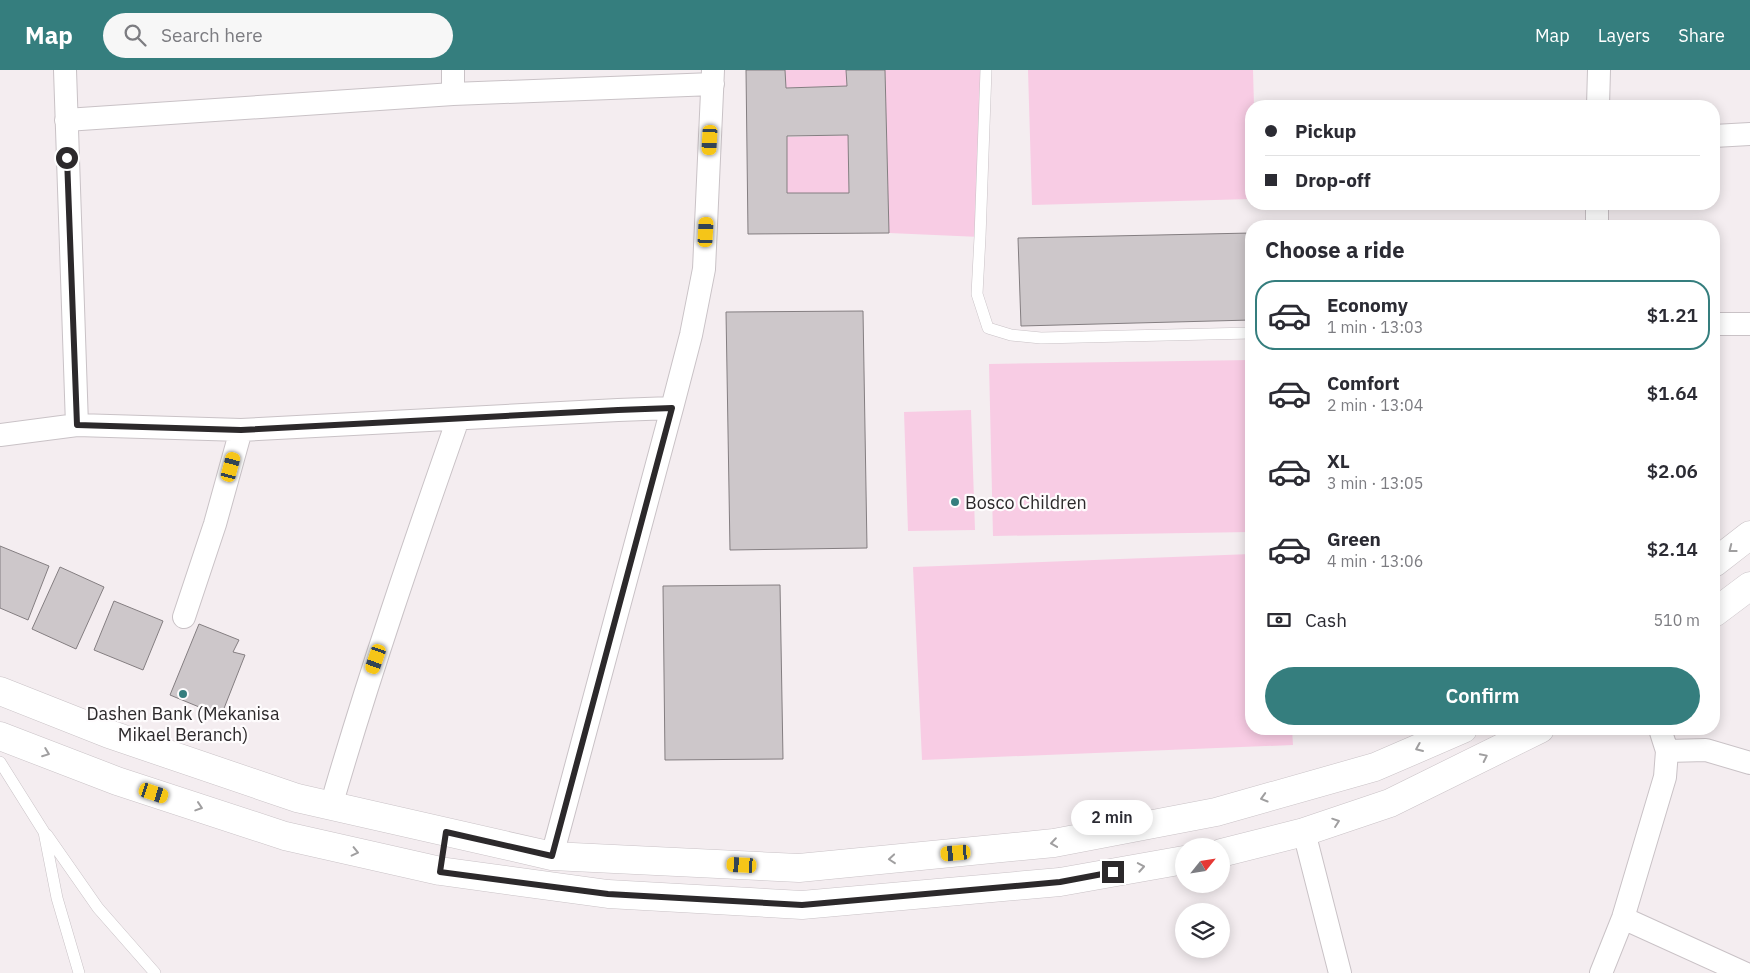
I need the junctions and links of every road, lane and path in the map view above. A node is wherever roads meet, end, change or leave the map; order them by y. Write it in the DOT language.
graph roads {
  1 [pos="65,70"];
  2 [pos="453,70"];
  3 [pos="986,70"];
  4 [pos="1599,70"];
  5 [pos="713,77"];
  6 [pos="453,94"];
  7 [pos="1598,100"];
  8 [pos="66,120"];
  9 [pos="1750,134"];
  10 [pos="1720,136"];
  11 [pos="1720,324"];
  12 [pos="1750,324"];
  13 [pos="1245,333"];
  14 [pos="672,408"];
  15 [pos="458,419"];
  16 [pos="77,425"];
  17 [pos="241,430"];
  18 [pos="0,435"];
  19 [pos="1750,535"];
  20 [pos="1720,558"];
  21 [pos="1750,586"];
  22 [pos="1720,608"];
  23 [pos="184,616"];
  24 [pos="0,691"];
  25 [pos="1447,735"];
  26 [pos="1528,735"];
  27 [pos="1662,735"];
  28 [pos="0,736"];
  29 [pos="1667,751"];
  30 [pos="1750,763"];
  31 [pos="1,766"];
  32 [pos="331,806"];
  33 [pos="44,832"];
  34 [pos="446,832"];
  35 [pos="1304,832"];
  36 [pos="1230,851"];
  37 [pos="552,856"];
  38 [pos="1175,862"];
  39 [pos="440,872"];
  40 [pos="1623,918"];
  41 [pos="79,973"];
  42 [pos="155,973"];
  43 [pos="1340,973"];
  44 [pos="1601,973"];
  45 [pos="1744,973"];
  1 -- 8 [label="street"];
  2 -- 6 [label="street"];
  3 -- 13 [label="lane"];
  4 -- 7 [label="street"];
  5 -- 6 [label="street"];
  5 -- 14 [label="street"];
  6 -- 8 [label="street"];
  8 -- 16 [label="street"];
  9 -- 10 [label="street"];
  11 -- 12 [label="street"];
  14 -- 15 [label="street"];
  14 -- 37 [label="street"];
  15 -- 17 [label="street"];
  15 -- 32 [label="street"];
  16 -- 17 [label="street"];
  16 -- 18 [label="street"];
  17 -- 23 [label="street"];
  19 -- 20 [label="main road, one-way"];
  21 -- 22 [label="main road"];
  24 -- 32 [label="main road"];
  25 -- 37 [label="main road, one-way"];
  35 -- 26 [label="main road, one-way"];
  27 -- 29 [label="street"];
  28 -- 39 [label="main road, one-way"];
  29 -- 30 [label="street"];
  29 -- 40 [label="street"];
  31 -- 33 [label="lane"];
  32 -- 34 [label="main road"];
  33 -- 41 [label="lane"];
  33 -- 42 [label="lane"];
  34 -- 37 [label="main road"];
  34 -- 39 [label="main road"];
  35 -- 36 [label="main road"];
  35 -- 43 [label="street"];
  39 -- 38 [label="main road, one-way"];
  40 -- 44 [label="street"];
  40 -- 45 [label="street"];
}
